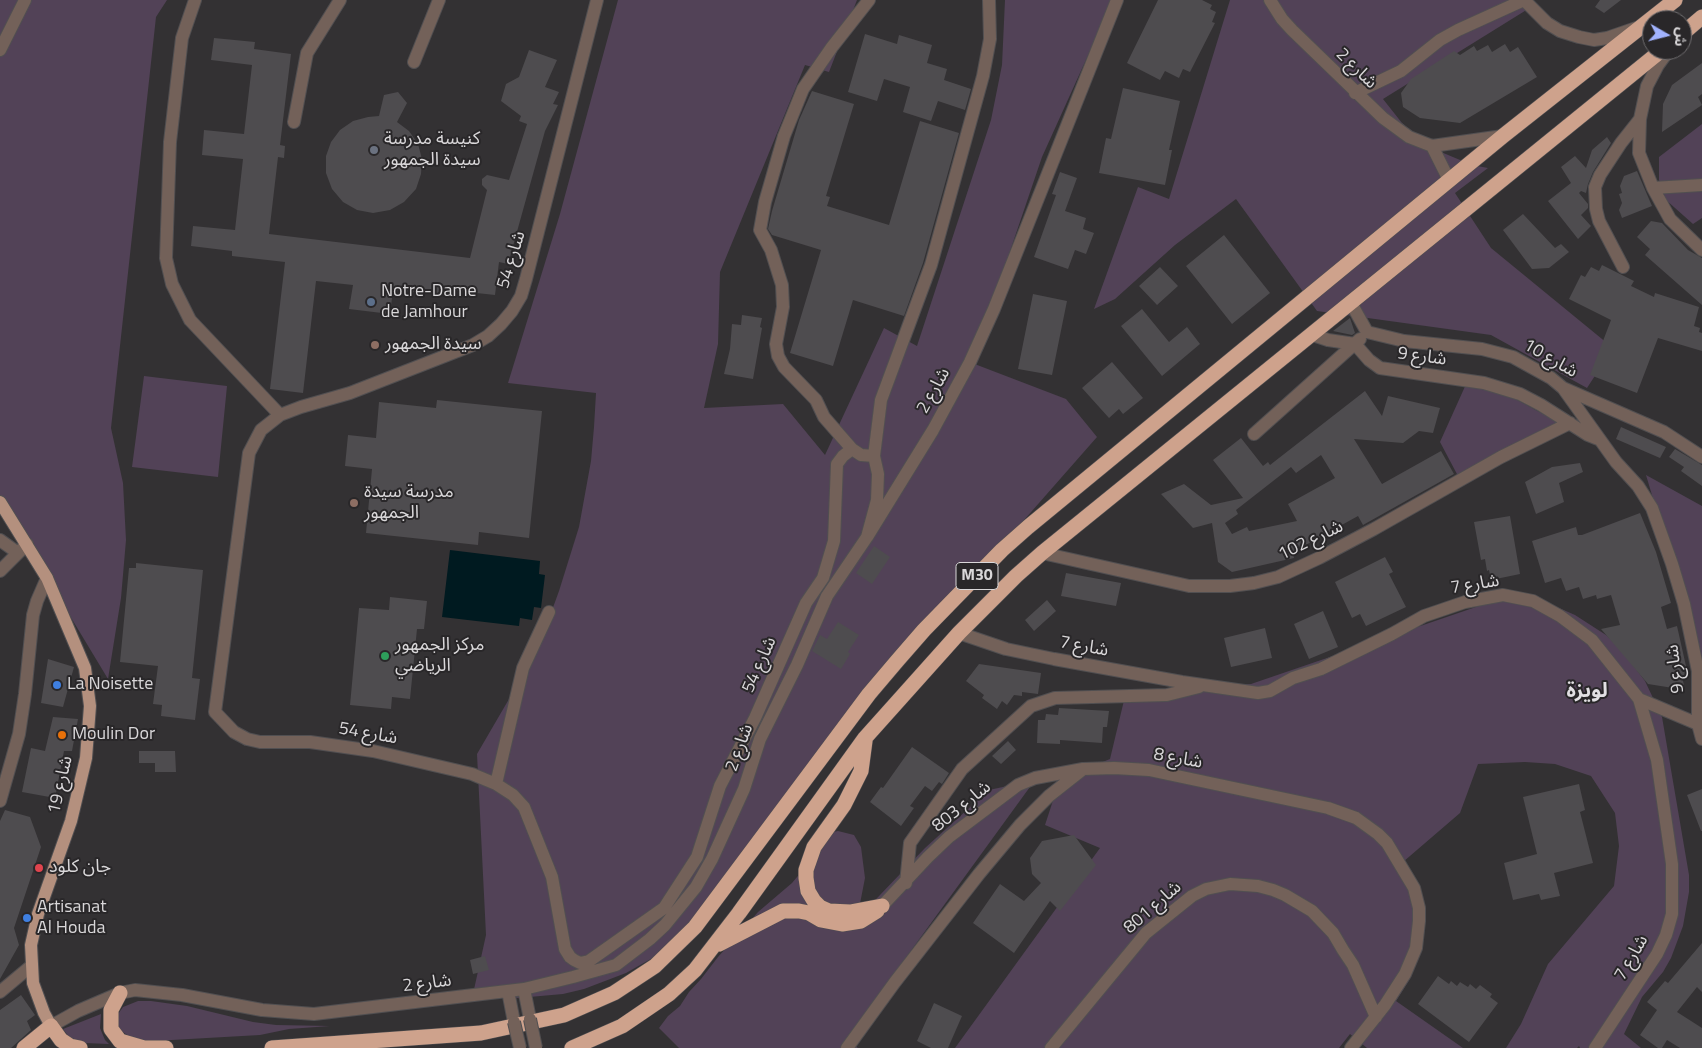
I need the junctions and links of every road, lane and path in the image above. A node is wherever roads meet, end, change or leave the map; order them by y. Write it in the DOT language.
graph roads {
  1 [pos="24,0"];
  2 [pos="195,0"];
  3 [pos="340,0"];
  4 [pos="438,0"];
  5 [pos="597,0"];
  6 [pos="869,0"];
  7 [pos="989,0"];
  8 [pos="1117,0"];
  9 [pos="1270,0"];
  10 [pos="1524,0"];
  11 [pos="1675,0"];
  12 [pos="1663,10"];
  13 [pos="1702,17"];
  14 [pos="1642,26"];
  15 [pos="1692,26"];
  16 [pos="1642,27"];
  17 [pos="0,50"];
  18 [pos="1650,60"];
  19 [pos="1662,60"];
  20 [pos="414,62"];
  21 [pos="1356,93"];
  22 [pos="1640,119"];
  23 [pos="294,122"];
  24 [pos="1503,136"];
  25 [pos="1432,146"];
  26 [pos="1449,180"];
  27 [pos="1702,185"];
  28 [pos="1653,188"];
  29 [pos="1702,250"];
  30 [pos="1623,267"];
  31 [pos="1351,303"];
  32 [pos="1367,332"];
  33 [pos="1313,334"];
  34 [pos="1355,344"];
  35 [pos="1563,388"];
  36 [pos="280,415"];
  37 [pos="1570,423"];
  38 [pos="1254,434"];
  39 [pos="1600,440"];
  40 [pos="852,449"];
  41 [pos="874,456"];
  42 [pos="1702,457"];
  43 [pos="0,502"];
  44 [pos="867,537"];
  45 [pos="0,540"];
  46 [pos="22,548"];
  47 [pos="1042,553"];
  48 [pos="0,571"];
  49 [pos="47,578"];
  50 [pos="549,612"];
  51 [pos="959,633"];
  52 [pos="1205,685"];
  53 [pos="1639,699"];
  54 [pos="1698,724"];
  55 [pos="865,738"];
  56 [pos="1702,739"];
  57 [pos="1083,769"];
  58 [pos="496,784"];
  59 [pos="0,801"];
  60 [pos="906,883"];
  61 [pos="882,906"];
  62 [pos="715,946"];
  63 [pos="31,966"];
  64 [pos="524,989"];
  65 [pos="508,991"];
  66 [pos="0,992"];
  67 [pos="120,993"];
  68 [pos="1376,1017"];
  69 [pos="51,1026"];
  70 [pos="24,1048"];
  71 [pos="80,1048"];
  72 [pos="132,1048"];
  73 [pos="144,1048"];
  74 [pos="166,1048"];
  75 [pos="272,1048"];
  76 [pos="520,1048"];
  77 [pos="536,1048"];
  78 [pos="572,1048"];
  79 [pos="847,1048"];
  80 [pos="1051,1048"];
  81 [pos="1352,1048"];
  82 [pos="1595,1048"];
  1 -- 17 [label="street"];
  2 -- 36 [label="street"];
  3 -- 23 [label="street"];
  4 -- 20 [label="street"];
  5 -- 36 [label="street, شارع 54"];
  6 -- 40 [label="street"];
  7 -- 41 [label="street"];
  8 -- 44 [label="street, شارع 2"];
  9 -- 21 [label="street, شارع 2"];
  10 -- 14 [label="street"];
  10 -- 21 [label="street"];
  11 -- 12 [label="highway, M30"];
  13 -- 15 [label="highway"];
  16 -- 24 [label="highway, M30"];
  18 -- 31 [label="highway, M30"];
  19 -- 22 [label="street"];
  21 -- 25 [label="street, شارع 2"];
  22 -- 28 [label="street"];
  22 -- 30 [label="street"];
  24 -- 25 [label="street, شارع 2"];
  24 -- 26 [label="highway, M30"];
  25 -- 26 [label="street"];
  26 -- 75 [label="highway, M30"];
  27 -- 28 [label="street"];
  28 -- 29 [label="street"];
  31 -- 32 [label="street"];
  31 -- 33 [label="highway, M30"];
  32 -- 34 [label="street"];
  32 -- 35 [label="street, شارع 10"];
  33 -- 34 [label="street"];
  33 -- 47 [label="highway, M30"];
  34 -- 37 [label="street, شارع 9"];
  34 -- 38 [label="street"];
  35 -- 39 [label="street, شارع 9"];
  35 -- 42 [label="street, شارع 10"];
  36 -- 58 [label="street, شارع 54"];
  37 -- 39 [label="street, شارع 9"];
  37 -- 47 [label="street, شارع 102"];
  39 -- 54 [label="street, شارع 9"];
  40 -- 41 [label="street"];
  40 -- 58 [label="street, شارع 54"];
  41 -- 44 [label="street"];
  43 -- 46 [label="main road, شارع 19"];
  44 -- 64 [label="street, شارع 2"];
  45 -- 46 [label="street"];
  46 -- 48 [label="street"];
  46 -- 49 [label="main road, شارع 19"];
  47 -- 51 [label="highway, M30"];
  49 -- 59 [label="street"];
  49 -- 63 [label="main road, شارع 19"];
  50 -- 58 [label="street"];
  51 -- 52 [label="street, شارع 7"];
  51 -- 55 [label="highway, M30"];
  52 -- 53 [label="street, شارع 7"];
  52 -- 60 [label="street"];
  53 -- 54 [label="street"];
  53 -- 82 [label="street, شارع 7"];
  54 -- 56 [label="street, شارع 9"];
  55 -- 61 [label="highway"];
  55 -- 62 [label="highway, M30"];
  57 -- 60 [label="street, شارع 803"];
  57 -- 68 [label="street, شارع 8"];
  57 -- 79 [label="street"];
  60 -- 61 [label="street, شارع 803"];
  61 -- 62 [label="highway"];
  62 -- 78 [label="highway, M30"];
  63 -- 66 [label="street"];
  63 -- 69 [label="main road, شارع 19"];
  64 -- 65 [label="street, شارع 2"];
  64 -- 77 [label="street, bridge"];
  65 -- 67 [label="street, شارع 2"];
  65 -- 76 [label="street, bridge"];
  67 -- 69 [label="street, شارع 2"];
  67 -- 73 [label="highway"];
  68 -- 80 [label="street, شارع 801"];
  68 -- 81 [label="street, شارع 8"];
  69 -- 70 [label="highway"];
  69 -- 71 [label="highway"];
  72 -- 73 [label="highway"];
  73 -- 74 [label="highway"];
}
